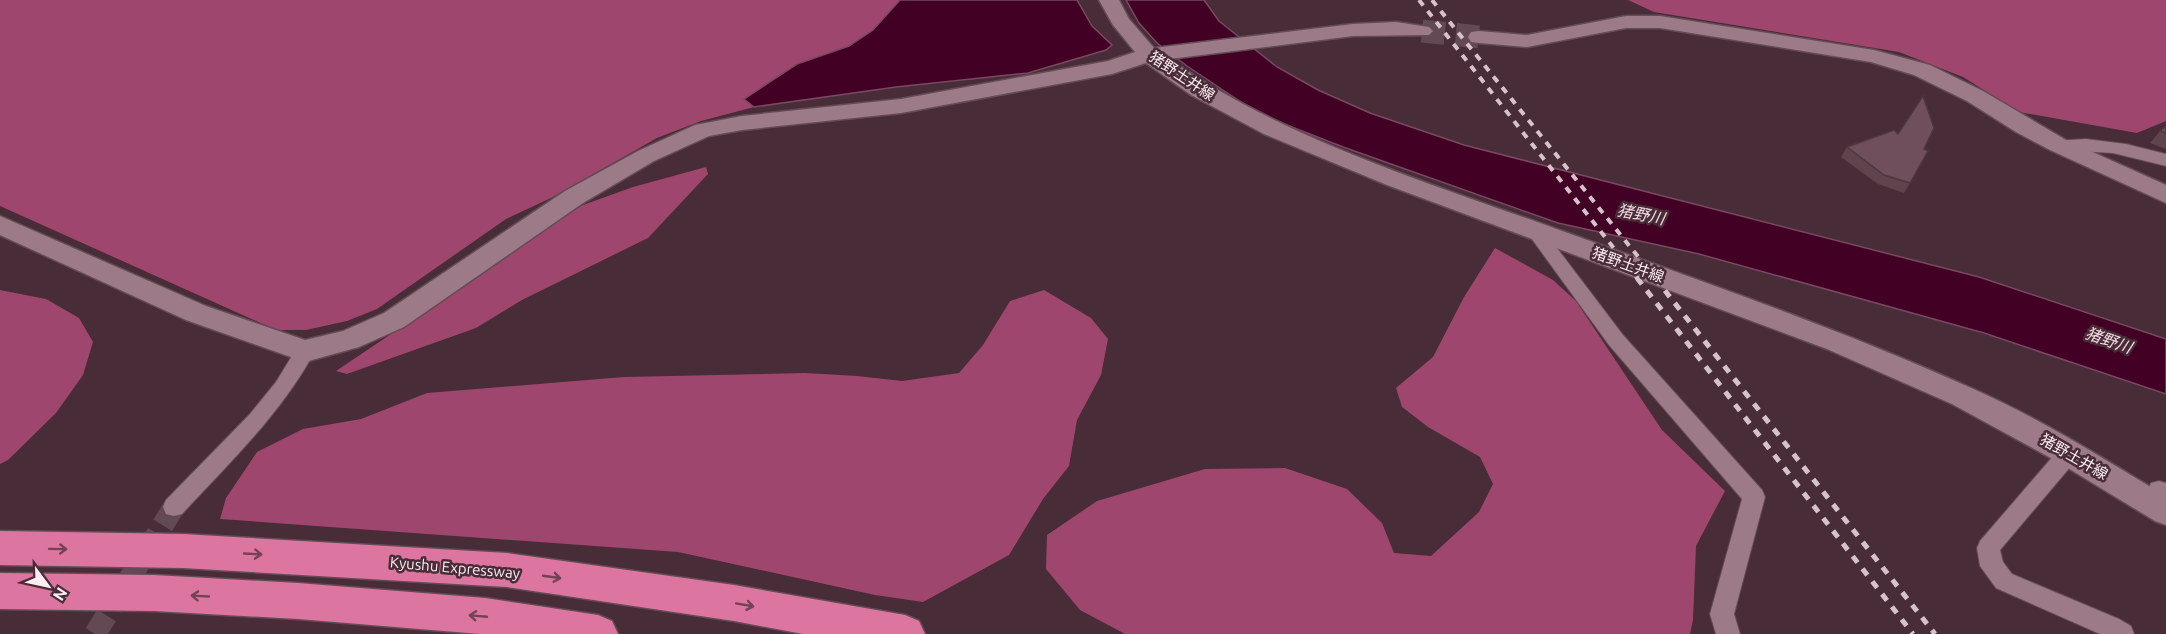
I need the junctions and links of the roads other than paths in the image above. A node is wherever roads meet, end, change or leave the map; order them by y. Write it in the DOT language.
graph roads {
  1 [pos="1109,0"];
  2 [pos="1422,31"];
  3 [pos="1479,37"];
  4 [pos="1161,54"];
  5 [pos="2058,145"];
  6 [pos="2166,160"];
  7 [pos="2166,195"];
  8 [pos="0,225"];
  9 [pos="1535,231"];
  10 [pos="304,351"];
  11 [pos="2069,453"];
  12 [pos="2164,499"];
  13 [pos="174,507"];
  14 [pos="0,548"];
  15 [pos="0,591"];
  16 [pos="598,634"];
  17 [pos="905,634"];
  18 [pos="1728,634"];
  19 [pos="2121,634"];
  1 -- 4 [label="street, 猪野土井線"];
  2 -- 4 [label="street"];
  3 -- 5 [label="street"];
  4 -- 9 [label="street, 猪野土井線"];
  4 -- 10 [label="street"];
  5 -- 6 [label="street"];
  5 -- 7 [label="street"];
  8 -- 10 [label="street"];
  9 -- 11 [label="street, 猪野土井線"];
  9 -- 18 [label="street"];
  10 -- 13 [label="street"];
  11 -- 12 [label="street, 猪野土井線"];
  11 -- 19 [label="street"];
  14 -- 17 [label="highway, Kyushu Expressway, one-way"];
  16 -- 15 [label="highway, one-way"];
}
